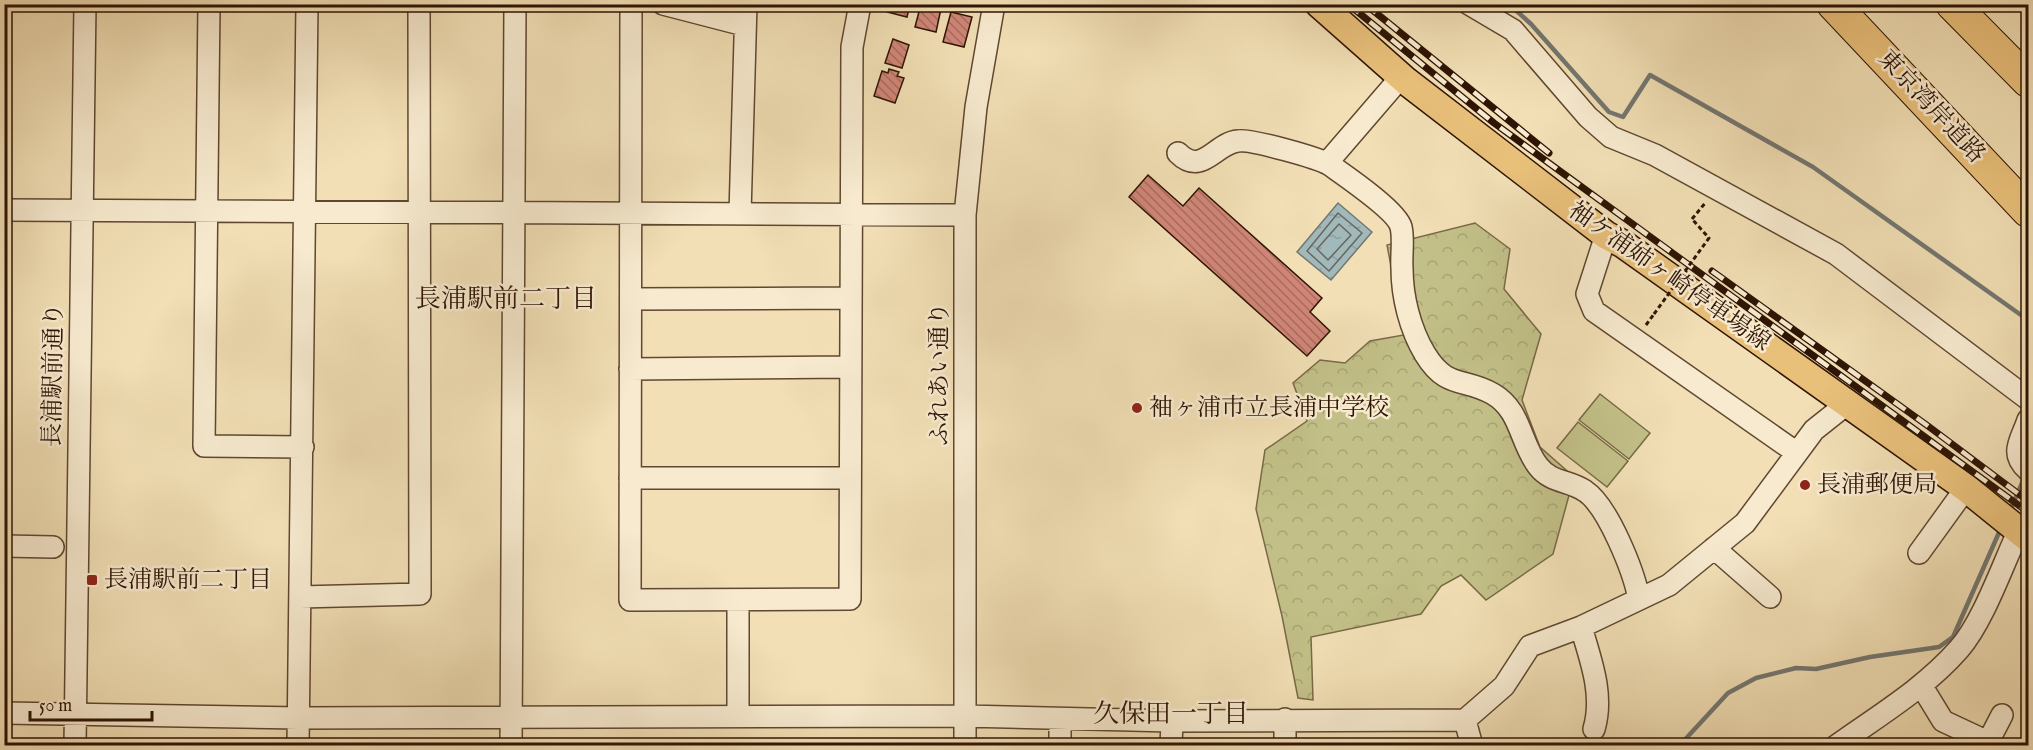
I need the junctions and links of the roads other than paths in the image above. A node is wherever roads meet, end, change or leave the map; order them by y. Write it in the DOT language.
graph roads {
  1 [pos="85,4"];
  2 [pos="208,4"];
  3 [pos="307,4"];
  4 [pos="419,4"];
  5 [pos="514,4"];
  6 [pos="631,4"];
  7 [pos="663,4"];
  8 [pos="860,4"];
  9 [pos="994,4"];
  10 [pos="1319,4"];
  11 [pos="1469,4"];
  12 [pos="1833,4"];
  13 [pos="1848,4"];
  14 [pos="1952,4"];
  15 [pos="745,15"];
  16 [pos="1890,63"];
  17 [pos="1401,77"];
  18 [pos="2028,81"];
  19 [pos="1178,153"];
  20 [pos="1327,163"];
  21 [pos="4,210"];
  22 [pos="82,210"];
  23 [pos="205,210"];
  24 [pos="304,210"];
  25 [pos="418,210"];
  26 [pos="2028,212"];
  27 [pos="514,213"];
  28 [pos="630,214"];
  29 [pos="740,214"];
  30 [pos="850,214"];
  31 [pos="965,215"];
  32 [pos="1606,235"];
  33 [pos="851,298"];
  34 [pos="632,299"];
  35 [pos="850,367"];
  36 [pos="630,369"];
  37 [pos="2028,399"];
  38 [pos="1848,403"];
  39 [pos="2028,420"];
  40 [pos="303,447"];
  41 [pos="1797,453"];
  42 [pos="2028,470"];
  43 [pos="630,478"];
  44 [pos="850,478"];
  45 [pos="1966,488"];
  46 [pos="2024,534"];
  47 [pos="4,546"];
  48 [pos="53,547"];
  49 [pos="1714,548"];
  50 [pos="1919,553"];
  51 [pos="300,597"];
  52 [pos="1770,597"];
  53 [pos="1639,599"];
  54 [pos="738,600"];
  55 [pos="1581,627"];
  56 [pos="1921,685"];
  57 [pos="4,713"];
  58 [pos="76,713"];
  59 [pos="2002,715"];
  60 [pos="738,716"];
  61 [pos="965,716"];
  62 [pos="510,717"];
  63 [pos="298,718"];
  64 [pos="1285,719"];
  65 [pos="1060,720"];
  66 [pos="1465,720"];
  67 [pos="1172,721"];
  68 [pos="1594,729"];
  69 [pos="1987,744"];
  70 [pos="75,746"];
  71 [pos="298,746"];
  72 [pos="511,746"];
  73 [pos="965,746"];
  74 [pos="1060,746"];
  75 [pos="1171,746"];
  76 [pos="1285,746"];
  77 [pos="1472,746"];
  78 [pos="1836,746"];
  1 -- 22 [label="street, 長浦駅前通り"];
  2 -- 23 [label="street"];
  3 -- 24 [label="street"];
  4 -- 25 [label="street"];
  5 -- 27 [label="street"];
  6 -- 28 [label="street"];
  7 -- 15 [label="street"];
  8 -- 30 [label="street"];
  9 -- 31 [label="street, ふれあい通り"];
  10 -- 17 [label="main road, 袖ケ浦姉ヶ崎停車場線"];
  11 -- 37 [label="street"];
  12 -- 16 [label="highway, 東京湾岸道路"];
  13 -- 16 [label="highway"];
  14 -- 18 [label="highway"];
  15 -- 29 [label="street"];
  16 -- 26 [label="highway, 東京湾岸道路"];
  17 -- 20 [label="street"];
  17 -- 32 [label="main road, 袖ケ浦姉ヶ崎停車場線"];
  19 -- 20 [label="street"];
  20 -- 53 [label="street"];
  21 -- 22 [label="street"];
  22 -- 23 [label="street"];
  22 -- 58 [label="street, 長浦駅前通り"];
  23 -- 24 [label="street"];
  23 -- 40 [label="street"];
  24 -- 25 [label="street"];
  24 -- 40 [label="street"];
  25 -- 27 [label="street"];
  25 -- 51 [label="street"];
  27 -- 28 [label="street"];
  27 -- 62 [label="street"];
  28 -- 29 [label="street"];
  28 -- 34 [label="street"];
  29 -- 30 [label="street"];
  30 -- 31 [label="street"];
  30 -- 33 [label="street"];
  31 -- 61 [label="street, ふれあい通り"];
  32 -- 38 [label="main road, 袖ケ浦姉ヶ崎停車場線"];
  32 -- 41 [label="street"];
  33 -- 34 [label="street"];
  33 -- 35 [label="street"];
  34 -- 36 [label="street"];
  35 -- 36 [label="street"];
  35 -- 44 [label="street"];
  36 -- 43 [label="street"];
  38 -- 41 [label="street"];
  38 -- 45 [label="main road, 袖ケ浦姉ヶ崎停車場線"];
  39 -- 42 [label="street"];
  40 -- 51 [label="street"];
  41 -- 49 [label="street"];
  43 -- 44 [label="street"];
  43 -- 54 [label="street"];
  44 -- 54 [label="street"];
  45 -- 46 [label="main road, 袖ケ浦姉ヶ崎停車場線"];
  45 -- 50 [label="street"];
  46 -- 56 [label="street"];
  47 -- 48 [label="street"];
  49 -- 52 [label="street"];
  49 -- 53 [label="street"];
  51 -- 63 [label="street"];
  53 -- 55 [label="street"];
  54 -- 60 [label="street"];
  55 -- 66 [label="street"];
  55 -- 68 [label="street"];
  56 -- 69 [label="street"];
  56 -- 78 [label="street"];
  57 -- 58 [label="street"];
  58 -- 63 [label="street"];
  58 -- 70 [label="street, 長浦駅前通り"];
  59 -- 69 [label="street"];
  60 -- 61 [label="street"];
  60 -- 62 [label="street"];
  61 -- 65 [label="street"];
  61 -- 73 [label="street, ふれあい通り"];
  62 -- 63 [label="street"];
  62 -- 72 [label="street"];
  63 -- 71 [label="street"];
  64 -- 66 [label="street"];
  64 -- 67 [label="street"];
  64 -- 76 [label="street"];
  65 -- 67 [label="street"];
  65 -- 74 [label="street"];
  66 -- 77 [label="street"];
  67 -- 75 [label="street"];
}
